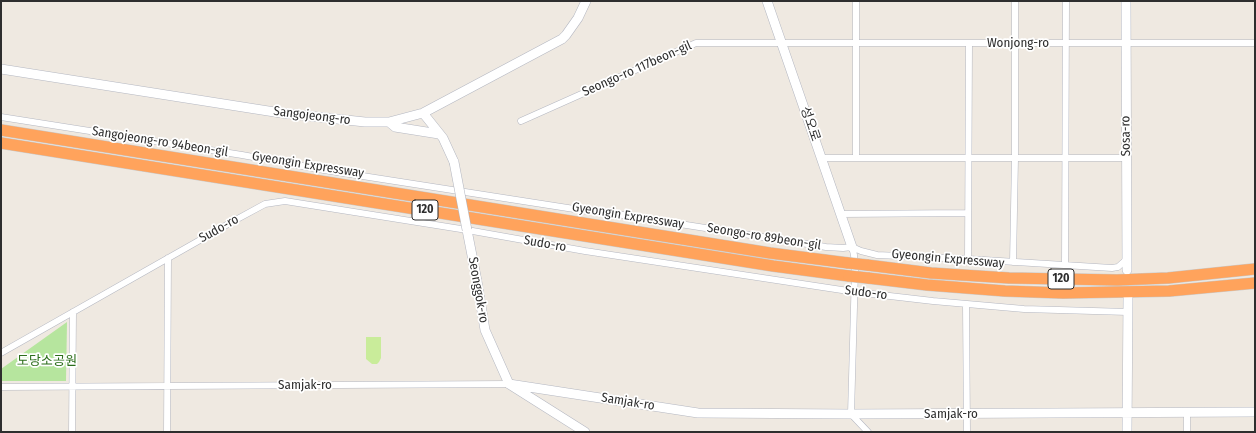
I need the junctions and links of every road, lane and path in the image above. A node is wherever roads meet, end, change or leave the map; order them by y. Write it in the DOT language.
graph roads {
  1 [pos="586,1"];
  2 [pos="767,1"];
  3 [pos="856,1"];
  4 [pos="1015,1"];
  5 [pos="1066,1"];
  6 [pos="1126,1"];
  7 [pos="782,43"];
  8 [pos="856,43"];
  9 [pos="969,43"];
  10 [pos="1015,43"];
  11 [pos="1066,43"];
  12 [pos="1125,43"];
  13 [pos="1255,44"];
  14 [pos="1,69"];
  15 [pos="423,113"];
  16 [pos="1,117"];
  17 [pos="521,121"];
  18 [pos="389,122"];
  19 [pos="1,130"];
  20 [pos="439,134"];
  21 [pos="1,143"];
  22 [pos="822,158"];
  23 [pos="856,158"];
  24 [pos="969,158"];
  25 [pos="1015,158"];
  26 [pos="1065,158"];
  27 [pos="1126,158"];
  28 [pos="462,191"];
  29 [pos="968,213"];
  30 [pos="841,214"];
  31 [pos="467,230"];
  32 [pos="852,247"];
  33 [pos="168,258"];
  34 [pos="968,259"];
  35 [pos="1127,260"];
  36 [pos="1013,262"];
  37 [pos="1065,265"];
  38 [pos="1255,269"];
  39 [pos="1127,270"];
  40 [pos="1255,283"];
  41 [pos="855,292"];
  42 [pos="1128,298"];
  43 [pos="966,304"];
  44 [pos="73,312"];
  45 [pos="1128,312"];
  46 [pos="1,354"];
  47 [pos="509,384"];
  48 [pos="167,386"];
  49 [pos="1,387"];
  50 [pos="72,387"];
  51 [pos="1187,412"];
  52 [pos="1255,412"];
  53 [pos="1127,413"];
  54 [pos="851,414"];
  55 [pos="967,414"];
  56 [pos="72,432"];
  57 [pos="167,432"];
  58 [pos="585,432"];
  59 [pos="868,432"];
  60 [pos="967,432"];
  61 [pos="1127,432"];
  62 [pos="1188,432"];
  1 -- 15 [label="street, Sangojeong-ro"];
  2 -- 7 [label="street, 성오로"];
  3 -- 8 [label="street"];
  4 -- 10 [label="street"];
  5 -- 11 [label="street"];
  6 -- 12 [label="street, Sosa-ro"];
  7 -- 8 [label="street, Wonjong-ro"];
  7 -- 17 [label="street, Seongo-ro 117beon-gil"];
  7 -- 22 [label="street, 성오로"];
  8 -- 9 [label="street, Wonjong-ro"];
  8 -- 23 [label="street"];
  9 -- 10 [label="street, Wonjong-ro"];
  9 -- 24 [label="street"];
  10 -- 11 [label="street, Wonjong-ro"];
  10 -- 25 [label="street"];
  11 -- 12 [label="street, Wonjong-ro"];
  11 -- 26 [label="street"];
  12 -- 13 [label="street, Wonjong-ro"];
  12 -- 27 [label="street, Sosa-ro"];
  14 -- 18 [label="street, Sangojeong-ro"];
  15 -- 18 [label="street, Sangojeong-ro"];
  15 -- 20 [label="street, Seonggok-ro"];
  16 -- 28 [label="street, Sangojeong-ro 94beon-gil"];
  18 -- 20 [label="street"];
  19 -- 38 [label="highway, Gyeongin Expressway / 120, bridge"];
  20 -- 31 [label="street, Seonggok-ro, bridge"];
  21 -- 40 [label="highway, Gyeongin Expressway / 120, bridge"];
  22 -- 23 [label="street"];
  22 -- 30 [label="street, 성오로"];
  23 -- 24 [label="street"];
  24 -- 25 [label="street"];
  24 -- 29 [label="street"];
  25 -- 26 [label="street"];
  25 -- 36 [label="street"];
  26 -- 27 [label="street"];
  26 -- 37 [label="street"];
  27 -- 35 [label="street, Sosa-ro"];
  28 -- 32 [label="street, Seongo-ro 89beon-gil"];
  29 -- 30 [label="street"];
  29 -- 34 [label="street"];
  30 -- 32 [label="street, 성오로"];
  31 -- 33 [label="street, Sudo-ro"];
  31 -- 41 [label="street, Sudo-ro"];
  31 -- 47 [label="street, Seonggok-ro"];
  32 -- 34 [label="street, Seongo-ro 89beon-gil"];
  32 -- 41 [label="street"];
  33 -- 44 [label="street, Sudo-ro"];
  33 -- 48 [label="street"];
  34 -- 36 [label="street, Seongo-ro 89beon-gil"];
  35 -- 37 [label="street, Seongo-ro 89beon-gil"];
  35 -- 39 [label="street, Sosa-ro"];
  36 -- 37 [label="street, Seongo-ro 89beon-gil"];
  41 -- 43 [label="street, Sudo-ro"];
  41 -- 54 [label="street"];
  42 -- 45 [label="street"];
  43 -- 45 [label="street, Sudo-ro"];
  43 -- 55 [label="street"];
  44 -- 46 [label="street, Sudo-ro"];
  44 -- 50 [label="street"];
  45 -- 53 [label="street"];
  47 -- 48 [label="street, Samjak-ro"];
  47 -- 54 [label="street, Samjak-ro"];
  47 -- 58 [label="street"];
  48 -- 50 [label="street, Samjak-ro"];
  48 -- 57 [label="street"];
  49 -- 50 [label="street, Samjak-ro"];
  50 -- 56 [label="street"];
  51 -- 52 [label="street, Samjak-ro"];
  51 -- 53 [label="street, Samjak-ro"];
  51 -- 62 [label="street"];
  53 -- 55 [label="street, Samjak-ro"];
  53 -- 61 [label="street"];
  54 -- 55 [label="street, Samjak-ro"];
  54 -- 59 [label="street"];
  55 -- 60 [label="street"];
}
